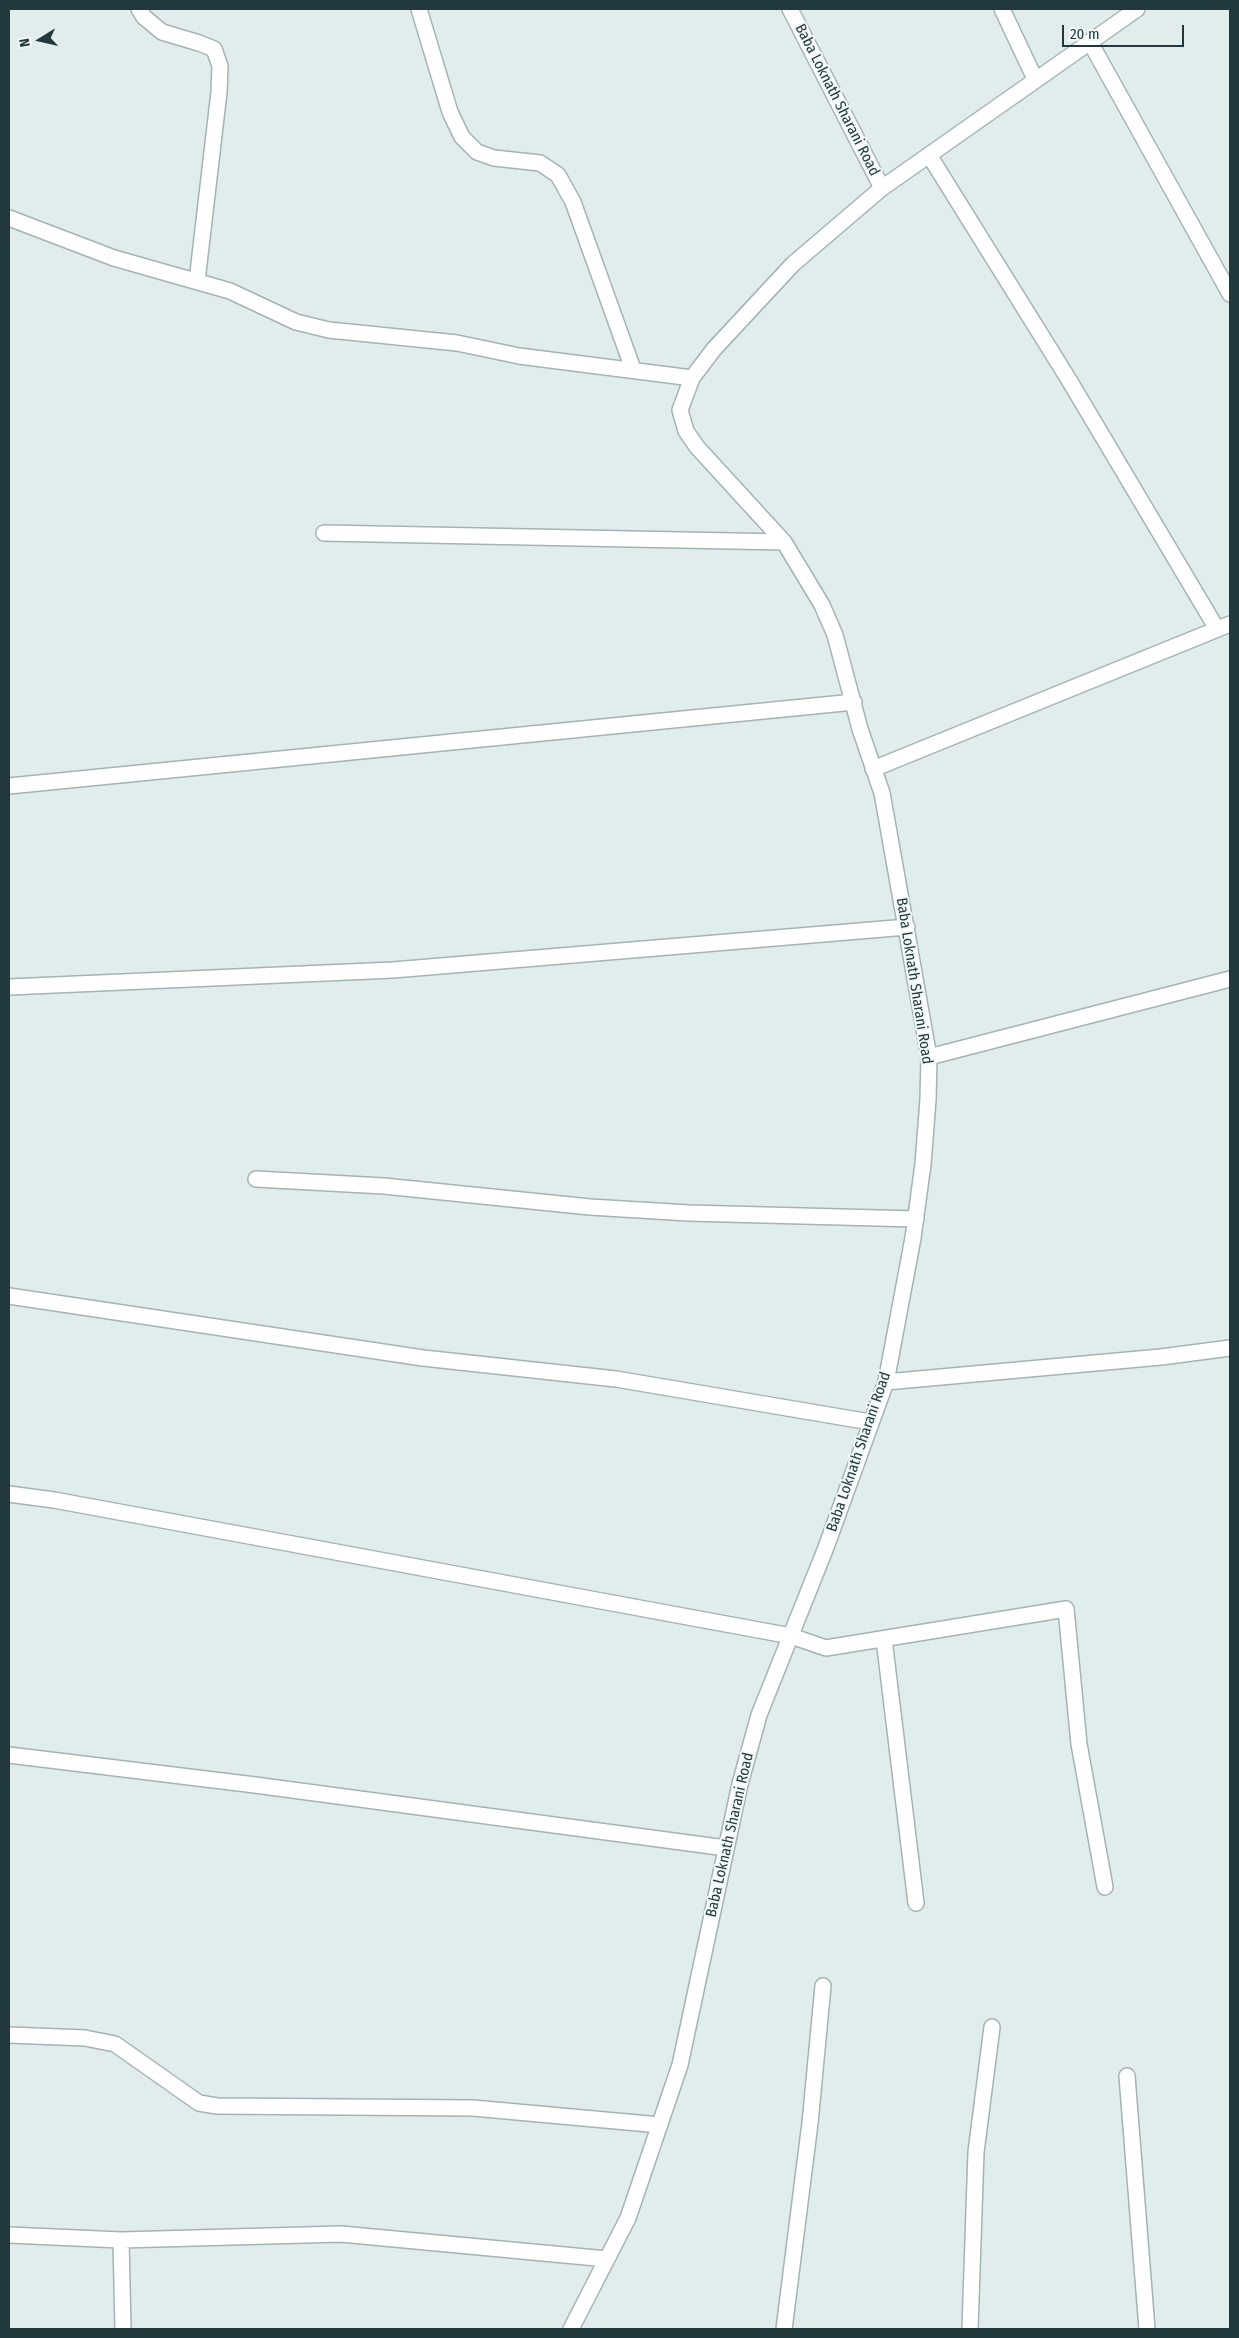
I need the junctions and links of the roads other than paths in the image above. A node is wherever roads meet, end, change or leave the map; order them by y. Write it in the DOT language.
graph roads {
  1 [pos="139,9"];
  2 [pos="419,9"];
  3 [pos="790,9"];
  4 [pos="1002,9"];
  5 [pos="1137,9"];
  6 [pos="1090,42"];
  7 [pos="1035,79"];
  8 [pos="929,155"];
  9 [pos="882,188"];
  10 [pos="9,218"];
  11 [pos="197,281"];
  12 [pos="1230,294"];
  13 [pos="633,369"];
  14 [pos="692,378"];
  15 [pos="324,533"];
  16 [pos="784,542"];
  17 [pos="1224,626"];
  18 [pos="854,702"];
  19 [pos="873,769"];
  20 [pos="9,786"];
  21 [pos="907,927"];
  22 [pos="1230,979"];
  23 [pos="9,987"];
  24 [pos="929,1057"];
  25 [pos="256,1179"];
  26 [pos="916,1219"];
  27 [pos="9,1296"];
  28 [pos="1230,1348"];
  29 [pos="886,1382"];
  30 [pos="870,1422"];
  31 [pos="9,1494"];
  32 [pos="791,1636"];
  33 [pos="884,1639"];
  34 [pos="9,1755"];
  35 [pos="726,1848"];
  36 [pos="1105,1886"];
  37 [pos="916,1903"];
  38 [pos="823,1986"];
  39 [pos="992,2027"];
  40 [pos="9,2035"];
  41 [pos="1127,2076"];
  42 [pos="660,2125"];
  43 [pos="9,2235"];
  44 [pos="121,2240"];
  45 [pos="607,2259"];
  46 [pos="122,2329"];
  47 [pos="571,2329"];
  48 [pos="784,2329"];
  49 [pos="970,2329"];
  50 [pos="1147,2329"];
  1 -- 11 [label="street"];
  2 -- 13 [label="street"];
  3 -- 9 [label="street, Baba Loknath Sharani Road"];
  4 -- 7 [label="street"];
  5 -- 6 [label="street"];
  6 -- 7 [label="street"];
  6 -- 12 [label="street"];
  7 -- 8 [label="street"];
  8 -- 9 [label="street"];
  8 -- 17 [label="street"];
  9 -- 14 [label="street, Baba Loknath Sharani Road"];
  10 -- 11 [label="street"];
  11 -- 13 [label="street"];
  13 -- 14 [label="street"];
  14 -- 16 [label="street, Baba Loknath Sharani Road"];
  15 -- 16 [label="street"];
  16 -- 18 [label="street, Baba Loknath Sharani Road"];
  17 -- 19 [label="street"];
  18 -- 19 [label="street, Baba Loknath Sharani Road"];
  18 -- 20 [label="street"];
  19 -- 21 [label="street, Baba Loknath Sharani Road"];
  21 -- 23 [label="street"];
  21 -- 24 [label="street, Baba Loknath Sharani Road"];
  22 -- 24 [label="street"];
  24 -- 26 [label="street, Baba Loknath Sharani Road"];
  25 -- 26 [label="street"];
  26 -- 29 [label="street, Baba Loknath Sharani Road"];
  27 -- 30 [label="street"];
  28 -- 29 [label="street"];
  29 -- 30 [label="street, Baba Loknath Sharani Road"];
  30 -- 32 [label="street, Baba Loknath Sharani Road"];
  31 -- 32 [label="street"];
  32 -- 33 [label="street"];
  32 -- 35 [label="street, Baba Loknath Sharani Road"];
  33 -- 36 [label="street"];
  33 -- 37 [label="street"];
  34 -- 35 [label="street"];
  35 -- 42 [label="street, Baba Loknath Sharani Road"];
  38 -- 48 [label="street"];
  39 -- 49 [label="street"];
  40 -- 42 [label="street"];
  41 -- 50 [label="street"];
  42 -- 45 [label="street, Baba Loknath Sharani Road"];
  43 -- 44 [label="street"];
  44 -- 45 [label="street"];
  44 -- 46 [label="street"];
  45 -- 47 [label="street, Baba Loknath Sharani Road"];
}
